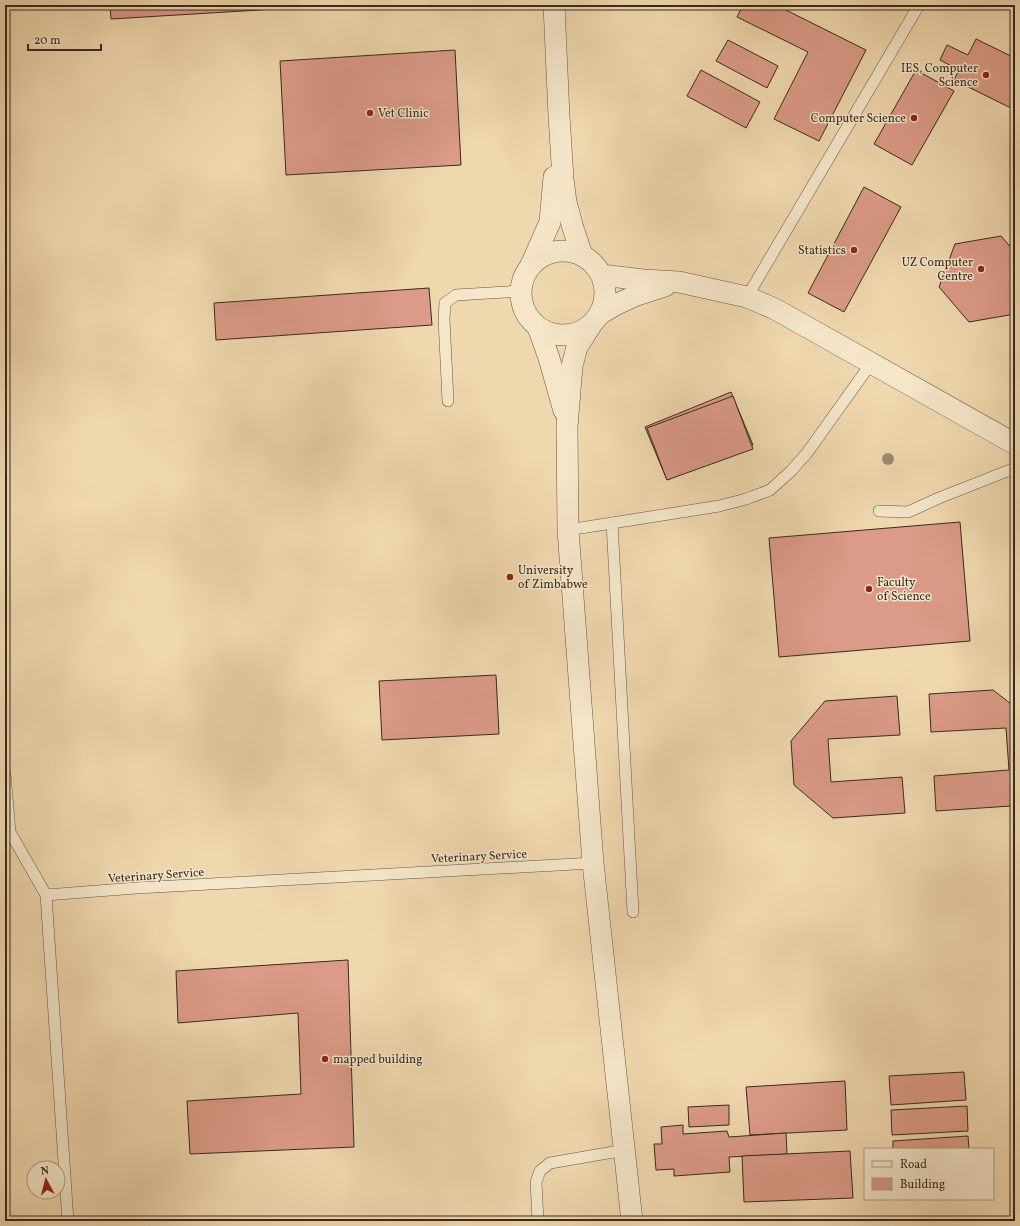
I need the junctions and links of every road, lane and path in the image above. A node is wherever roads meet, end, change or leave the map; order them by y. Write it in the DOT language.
graph roads {
  1 [pos="554,5"];
  2 [pos="919,5"];
  3 [pos="559,116"];
  4 [pos="582,255"];
  5 [pos="531,265"];
  6 [pos="602,275"];
  7 [pos="679,282"];
  8 [pos="521,291"];
  9 [pos="748,298"];
  10 [pos="595,320"];
  11 [pos="538,327"];
  12 [pos="872,362"];
  13 [pos="448,401"];
  14 [pos="567,427"];
  15 [pos="1015,444"];
  16 [pos="1015,468"];
  17 [pos="880,511"];
  18 [pos="612,523"];
  19 [pos="568,530"];
  20 [pos="5,774"];
  21 [pos="593,863"];
  22 [pos="46,895"];
  23 [pos="634,912"];
  24 [pos="625,1150"];
  25 [pos="68,1221"];
  26 [pos="538,1221"];
  27 [pos="632,1221"];
  1 -- 3 [label="street"];
  2 -- 9 [label="lane"];
  3 -- 4 [label="street"];
  3 -- 5 [label="street"];
  4 -- 5 [label="street"];
  4 -- 6 [label="street"];
  5 -- 8 [label="street"];
  6 -- 7 [label="street"];
  6 -- 10 [label="street"];
  7 -- 9 [label="street"];
  7 -- 10 [label="street"];
  8 -- 11 [label="street"];
  8 -- 13 [label="lane"];
  9 -- 12 [label="street"];
  10 -- 11 [label="street"];
  10 -- 14 [label="street"];
  11 -- 14 [label="street"];
  12 -- 15 [label="street"];
  12 -- 18 [label="lane"];
  14 -- 19 [label="street"];
  16 -- 17 [label="lane"];
  18 -- 19 [label="lane"];
  18 -- 23 [label="lane"];
  19 -- 21 [label="street"];
  20 -- 22 [label="lane"];
  21 -- 22 [label="lane, Veterinary Service"];
  21 -- 24 [label="street"];
  22 -- 25 [label="lane"];
  24 -- 26 [label="lane"];
  24 -- 27 [label="street"];
}
